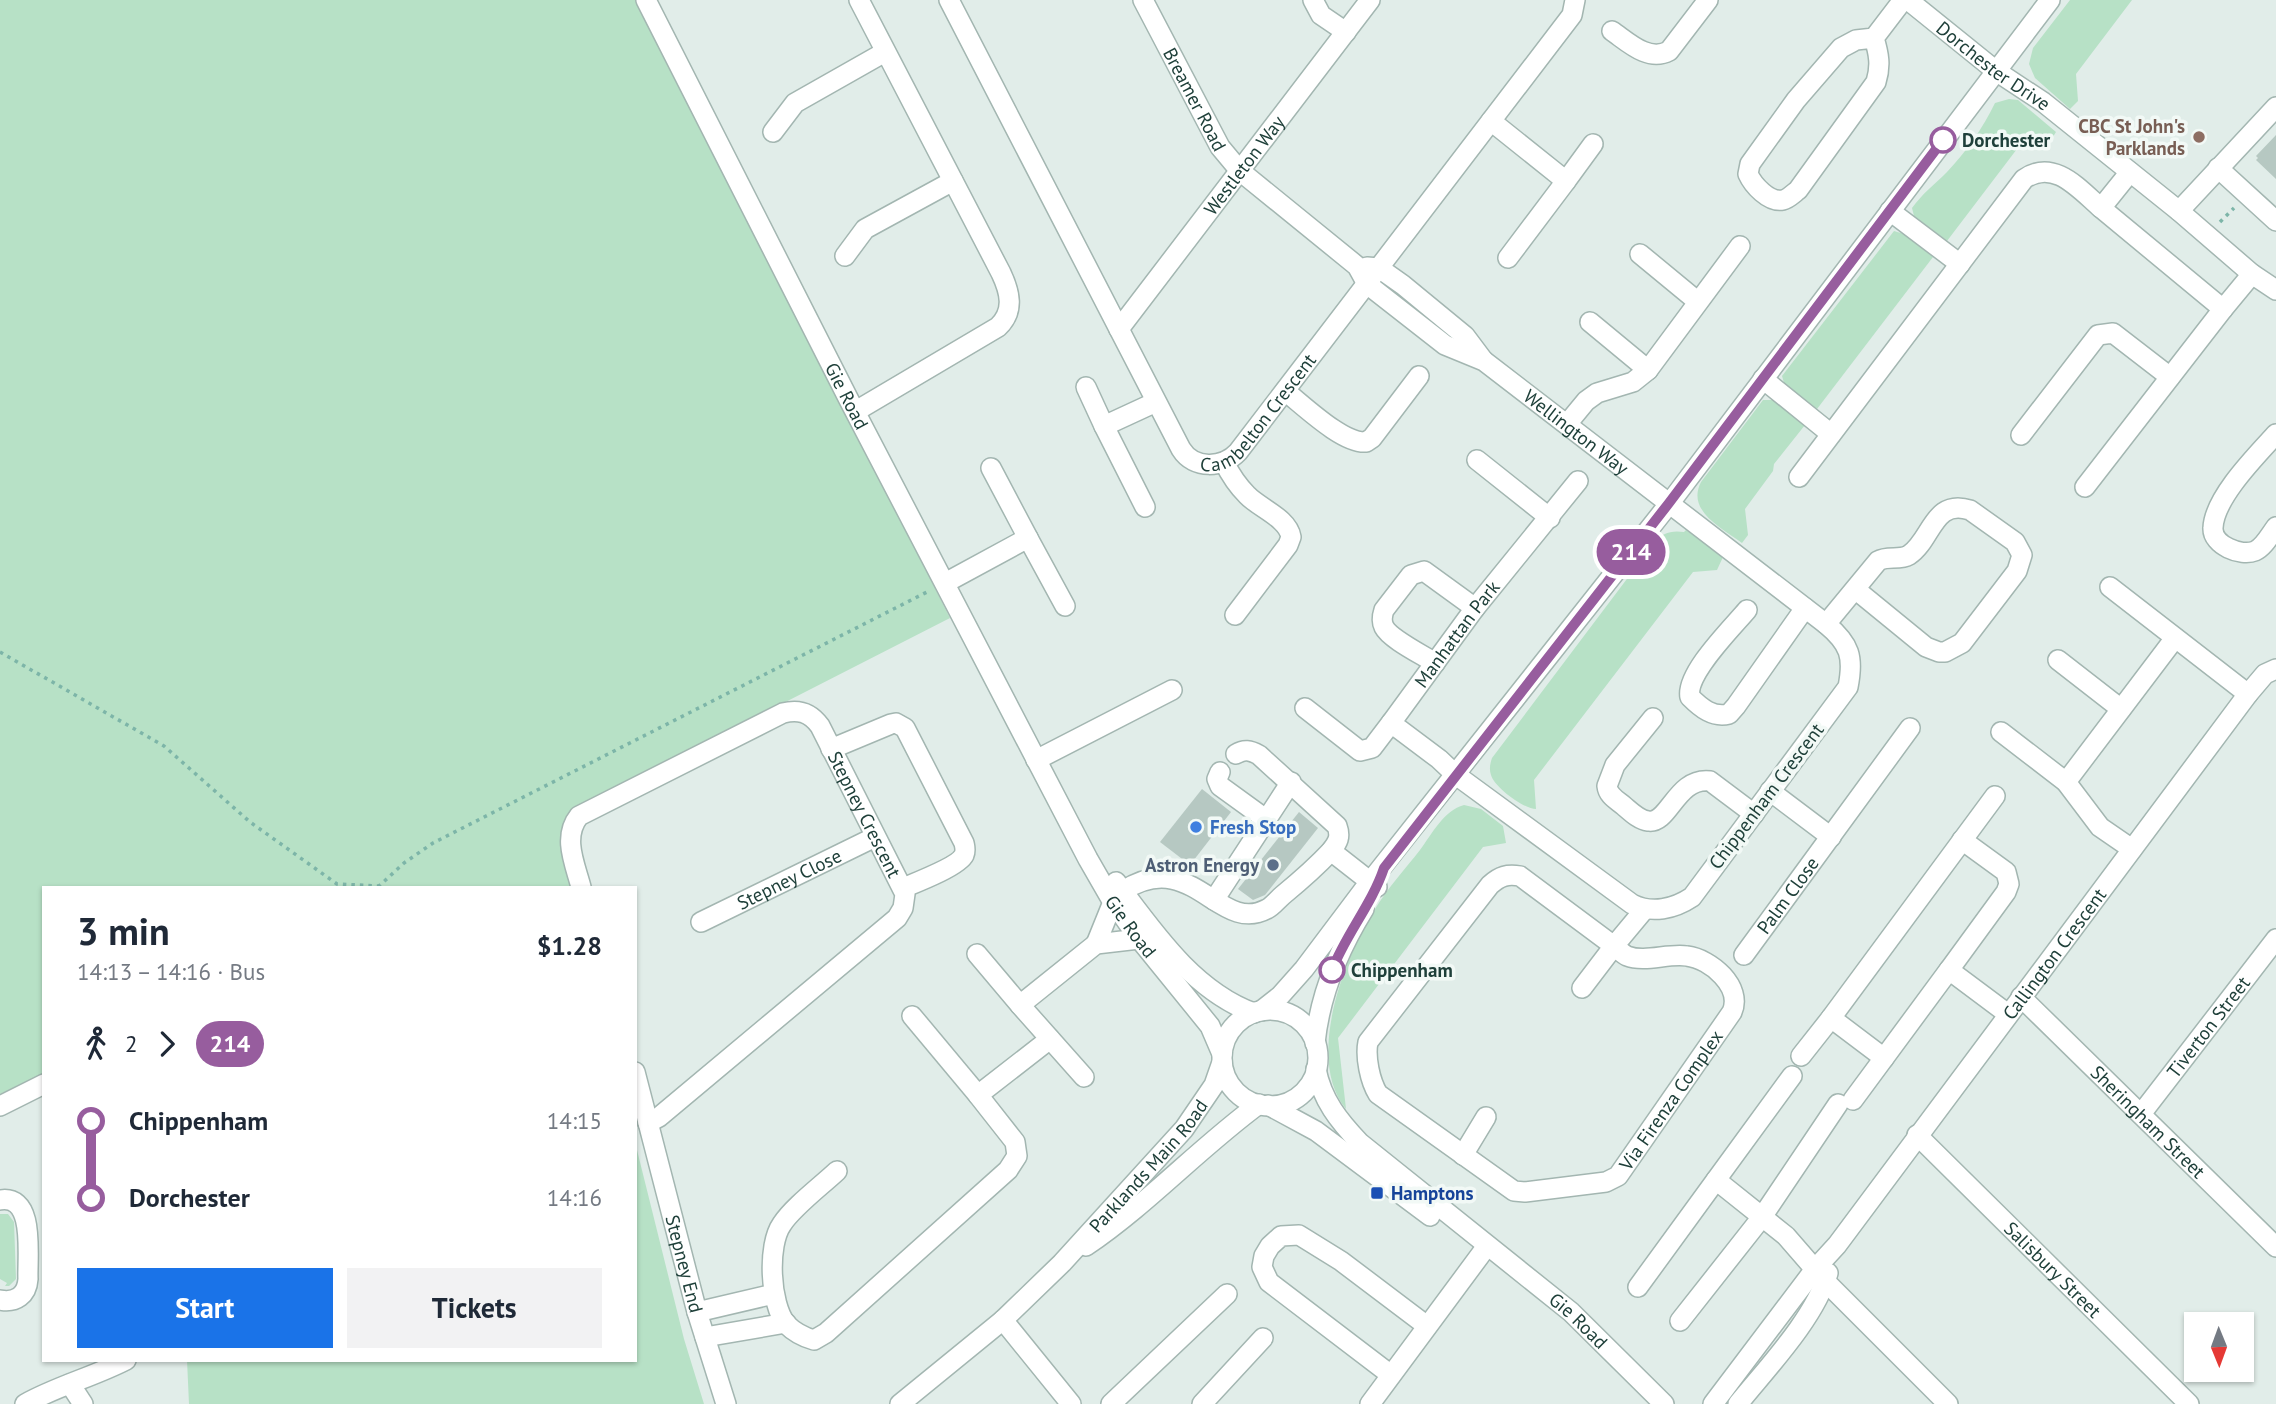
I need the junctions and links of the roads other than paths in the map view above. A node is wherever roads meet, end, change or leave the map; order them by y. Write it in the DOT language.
graph roads {
  1 [pos="646,0"];
  2 [pos="859,0"];
  3 [pos="949,0"];
  4 [pos="1143,0"];
  5 [pos="1313,0"];
  6 [pos="1370,0"];
  7 [pos="1575,0"];
  8 [pos="1707,0"];
  9 [pos="1905,0"];
  10 [pos="2050,0"];
  11 [pos="1612,31"];
  12 [pos="1346,32"];
  13 [pos="1874,38"];
  14 [pos="886,52"];
  15 [pos="1996,71"];
  16 [pos="2276,107"];
  17 [pos="1491,121"];
  18 [pos="773,132"];
  19 [pos="1593,144"];
  20 [pos="2218,168"];
  21 [pos="1240,171"];
  22 [pos="2130,172"];
  23 [pos="953,181"];
  24 [pos="1566,181"];
  25 [pos="2101,208"];
  26 [pos="1890,211"];
  27 [pos="2179,211"];
  28 [pos="2276,221"];
  29 [pos="1740,246"];
  30 [pos="1640,254"];
  31 [pos="845,256"];
  32 [pos="1508,258"];
  33 [pos="1960,264"];
  34 [pos="2252,274"];
  35 [pos="1373,276"];
  36 [pos="2276,290"];
  37 [pos="1697,301"];
  38 [pos="2223,309"];
  39 [pos="1590,322"];
  40 [pos="1119,329"];
  41 [pos="1648,370"];
  42 [pos="1419,376"];
  43 [pos="2170,377"];
  44 [pos="1763,379"];
  45 [pos="1086,387"];
  46 [pos="1285,391"];
  47 [pos="1156,402"];
  48 [pos="853,405"];
  49 [pos="1567,424"];
  50 [pos="1104,426"];
  51 [pos="1831,434"];
  52 [pos="2276,434"];
  53 [pos="2021,435"];
  54 [pos="1477,460"];
  55 [pos="1224,462"];
  56 [pos="991,468"];
  57 [pos="1799,477"];
  58 [pos="1578,481"];
  59 [pos="2085,487"];
  60 [pos="1669,503"];
  61 [pos="1145,507"];
  62 [pos="1550,518"];
  63 [pos="2276,527"];
  64 [pos="1028,538"];
  65 [pos="944,583"];
  66 [pos="2110,587"];
  67 [pos="1855,589"];
  68 [pos="1065,606"];
  69 [pos="1475,608"];
  70 [pos="1805,608"];
  71 [pos="1747,610"];
  72 [pos="1235,615"];
  73 [pos="1826,624"];
  74 [pos="2175,638"];
  75 [pos="2058,660"];
  76 [pos="1436,663"];
  77 [pos="2276,668"];
  78 [pos="1172,690"];
  79 [pos="2248,694"];
  80 [pos="1305,708"];
  81 [pos="2122,709"];
  82 [pos="1653,718"];
  83 [pos="1391,723"];
  84 [pos="1910,728"];
  85 [pos="2001,732"];
  86 [pos="831,749"];
  87 [pos="1236,754"];
  88 [pos="1036,760"];
  89 [pos="1220,772"];
  90 [pos="1456,775"];
  91 [pos="1291,782"];
  92 [pos="2066,782"];
  93 [pos="1770,791"];
  94 [pos="1995,796"];
  95 [pos="1754,814"];
  96 [pos="1266,820"];
  97 [pos="875,837"];
  98 [pos="1831,837"];
  99 [pos="1962,840"];
  100 [pos="2132,849"];
  101 [pos="1331,851"];
  102 [pos="1378,879"];
  103 [pos="582,886"];
  104 [pos="903,888"];
  105 [pos="1118,897"];
  106 [pos="1214,900"];
  107 [pos="1644,910"];
  108 [pos="702,922"];
  109 [pos="1139,939"];
  110 [pos="2276,939"];
  111 [pos="1096,944"];
  112 [pos="1614,946"];
  113 [pos="977,954"];
  114 [pos="1744,955"];
  115 [pos="1949,970"];
  116 [pos="1582,988"];
  117 [pos="2021,997"];
  118 [pos="1020,1005"];
  119 [pos="1257,1012"];
  120 [pos="2008,1014"];
  121 [pos="912,1016"];
  122 [pos="1831,1018"];
  123 [pos="1050,1039"];
  124 [pos="1315,1043"];
  125 [pos="1801,1056"];
  126 [pos="1222,1058"];
  127 [pos="1884,1058"];
  128 [pos="1316,1069"];
  129 [pos="1792,1076"];
  130 [pos="1084,1077"];
  131 [pos="637,1080"];
  132 [pos="42,1085"];
  133 [pos="978,1095"];
  134 [pos="1264,1105"];
  135 [pos="0,1106"];
  136 [pos="2141,1114"];
  137 [pos="1486,1116"];
  138 [pos="648,1123"];
  139 [pos="1917,1135"];
  140 [pos="1463,1154"];
  141 [pos="837,1171"];
  142 [pos="1716,1180"];
  143 [pos="0,1200"];
  144 [pos="1762,1217"];
  145 [pos="2273,1237"];
  146 [pos="1486,1246"];
  147 [pos="1062,1263"];
  148 [pos="1820,1276"];
  149 [pos="1638,1287"];
  150 [pos="774,1294"];
  151 [pos="1227,1294"];
  152 [pos="0,1300"];
  153 [pos="697,1312"];
  154 [pos="1003,1320"];
  155 [pos="1680,1321"];
  156 [pos="786,1323"];
  157 [pos="1427,1326"];
  158 [pos="705,1337"];
  159 [pos="1263,1338"];
  160 [pos="122,1362"];
  161 [pos="1391,1375"];
  162 [pos="70,1384"];
  163 [pos="25,1404"];
  164 [pos="83,1404"];
  165 [pos="726,1404"];
  166 [pos="900,1404"];
  167 [pos="1071,1404"];
  168 [pos="1111,1404"];
  169 [pos="1202,1404"];
  170 [pos="1370,1404"];
  171 [pos="1664,1404"];
  172 [pos="1713,1404"];
  173 [pos="1738,1404"];
  174 [pos="1948,1404"];
  175 [pos="2189,1404"];
  1 -- 48 [label="street, Gie Road"];
  2 -- 14 [label="street"];
  3 -- 40 [label="street, Cambelton Crescent"];
  4 -- 21 [label="street, Breamer Road"];
  5 -- 12 [label="street"];
  6 -- 12 [label="street, Westleton Way"];
  7 -- 17 [label="street, Cambelton Crescent"];
  8 -- 11 [label="street"];
  9 -- 13 [label="street"];
  9 -- 15 [label="street, Dorchester Drive"];
  10 -- 15 [label="street"];
  12 -- 21 [label="street, Westleton Way"];
  13 -- 13 [label="street"];
  14 -- 18 [label="street"];
  14 -- 23 [label="street"];
  15 -- 22 [label="street, Dorchester Drive"];
  15 -- 26 [label="street"];
  16 -- 20 [label="street"];
  17 -- 24 [label="street"];
  17 -- 35 [label="street, Cambelton Crescent"];
  19 -- 24 [label="street"];
  20 -- 27 [label="street"];
  20 -- 28 [label="street"];
  21 -- 35 [label="street, Breamer Road"];
  21 -- 40 [label="street, Westleton Way"];
  22 -- 25 [label="street"];
  22 -- 27 [label="street, Dorchester Drive"];
  23 -- 31 [label="street"];
  23 -- 48 [label="street"];
  24 -- 32 [label="street"];
  25 -- 33 [label="street"];
  25 -- 38 [label="street"];
  26 -- 33 [label="street"];
  26 -- 44 [label="street"];
  27 -- 34 [label="street, Dorchester Drive"];
  29 -- 37 [label="street"];
  30 -- 37 [label="street"];
  33 -- 51 [label="street"];
  34 -- 36 [label="street, Dorchester Drive"];
  34 -- 38 [label="street"];
  35 -- 46 [label="street, Cambelton Crescent"];
  35 -- 49 [label="street, Wellington Way"];
  37 -- 41 [label="street"];
  38 -- 43 [label="street"];
  39 -- 41 [label="street"];
  40 -- 47 [label="street, Cambelton Crescent"];
  41 -- 49 [label="street"];
  42 -- 46 [label="street"];
  43 -- 53 [label="street"];
  43 -- 59 [label="street"];
  44 -- 51 [label="street"];
  44 -- 60 [label="street"];
  45 -- 50 [label="street"];
  46 -- 55 [label="street, Cambelton Crescent"];
  47 -- 50 [label="street"];
  47 -- 55 [label="street, Cambelton Crescent"];
  48 -- 65 [label="street, Gie Road"];
  49 -- 60 [label="street, Wellington Way"];
  50 -- 61 [label="street"];
  51 -- 57 [label="street"];
  52 -- 63 [label="street"];
  54 -- 62 [label="street"];
  55 -- 72 [label="street"];
  56 -- 64 [label="street"];
  58 -- 62 [label="street, Manhattan Park"];
  60 -- 70 [label="street, Chippenham Crescent"];
  60 -- 90 [label="street"];
  62 -- 69 [label="street, Manhattan Park"];
  64 -- 65 [label="street"];
  64 -- 68 [label="street"];
  65 -- 88 [label="street, Gie Road"];
  66 -- 74 [label="street"];
  67 -- 67 [label="street"];
  67 -- 73 [label="street"];
  69 -- 76 [label="street, Manhattan Park"];
  69 -- 76 [label="street"];
  70 -- 71 [label="street"];
  70 -- 73 [label="street, Chippenham Crescent"];
  73 -- 93 [label="street, Chippenham Crescent"];
  74 -- 79 [label="street"];
  74 -- 81 [label="street"];
  75 -- 81 [label="street"];
  76 -- 83 [label="street, Manhattan Park"];
  77 -- 79 [label="street, Callington Crescent"];
  78 -- 88 [label="street"];
  79 -- 100 [label="street, Callington Crescent"];
  80 -- 83 [label="street, Manhattan Park"];
  81 -- 92 [label="street"];
  82 -- 95 [label="street"];
  83 -- 90 [label="street"];
  84 -- 98 [label="street, Palm Close"];
  85 -- 92 [label="street"];
  86 -- 97 [label="street, Stepney Crescent"];
  86 -- 103 [label="street, Stepney Crescent"];
  86 -- 104 [label="street"];
  87 -- 91 [label="street"];
  88 -- 105 [label="street, Gie Road"];
  89 -- 96 [label="street"];
  90 -- 102 [label="street"];
  90 -- 107 [label="street"];
  91 -- 96 [label="street"];
  91 -- 101 [label="street"];
  92 -- 100 [label="street"];
  93 -- 95 [label="street, Chippenham Crescent"];
  93 -- 98 [label="street, Palm Close"];
  94 -- 99 [label="street"];
  95 -- 107 [label="street, Chippenham Crescent"];
  96 -- 106 [label="street"];
  97 -- 104 [label="street, Stepney Crescent"];
  97 -- 108 [label="street, Stepney Close"];
  98 -- 114 [label="street, Palm Close"];
  99 -- 115 [label="street"];
  99 -- 122 [label="street"];
  100 -- 117 [label="street, Callington Crescent"];
  101 -- 102 [label="street"];
  101 -- 106 [label="street"];
  102 -- 119 [label="street"];
  102 -- 124 [label="street"];
  104 -- 138 [label="street, Stepney Crescent"];
  105 -- 106 [label="street"];
  105 -- 109 [label="street, Gie Road"];
  105 -- 111 [label="street"];
  105 -- 119 [label="street, Gie Road"];
  107 -- 112 [label="street"];
  109 -- 111 [label="street"];
  109 -- 126 [label="street, Gie Road"];
  110 -- 136 [label="street, Tiverton Street"];
  111 -- 118 [label="street"];
  112 -- 116 [label="street"];
  112 -- 140 [label="street, Via Firenza Complex"];
  112 -- 140 [label="street, Via Firenza Complex"];
  113 -- 118 [label="street"];
  115 -- 120 [label="street"];
  115 -- 127 [label="street"];
  117 -- 120 [label="street, Callington Crescent"];
  117 -- 136 [label="street, Sheringham Street"];
  118 -- 123 [label="street"];
  119 -- 124 [label="street"];
  119 -- 126 [label="street"];
  120 -- 139 [label="street, Callington Crescent"];
  121 -- 133 [label="street"];
  122 -- 125 [label="street"];
  122 -- 127 [label="street"];
  123 -- 130 [label="street"];
  123 -- 133 [label="street"];
  124 -- 128 [label="street"];
  126 -- 134 [label="street"];
  126 -- 147 [label="street, Parklands Main Road"];
  127 -- 144 [label="street"];
  128 -- 134 [label="street"];
  128 -- 146 [label="street, Gie Road"];
  129 -- 142 [label="street"];
  131 -- 138 [label="street"];
  132 -- 135 [label="street"];
  133 -- 156 [label="street"];
  134 -- 146 [label="street, Gie Road"];
  134 -- 147 [label="street, Parklands Main Road"];
  136 -- 145 [label="street, Sheringham Street"];
  137 -- 140 [label="street"];
  138 -- 153 [label="street, Stepney End"];
  139 -- 148 [label="street, Callington Crescent"];
  139 -- 175 [label="street, Salisbury Street"];
  141 -- 150 [label="street"];
  142 -- 144 [label="street"];
  142 -- 149 [label="street"];
  143 -- 152 [label="street"];
  144 -- 148 [label="street"];
  144 -- 155 [label="street"];
  146 -- 157 [label="street"];
  146 -- 171 [label="street, Gie Road"];
  147 -- 154 [label="street, Parklands Main Road"];
  148 -- 172 [label="street, Callington Crescent"];
  148 -- 173 [label="street, Callington Crescent"];
  148 -- 174 [label="street"];
  150 -- 153 [label="street"];
  150 -- 156 [label="street"];
  151 -- 168 [label="street"];
  153 -- 158 [label="street, Stepney End"];
  154 -- 166 [label="street, Parklands Main Road"];
  154 -- 167 [label="street"];
  156 -- 158 [label="street"];
  157 -- 161 [label="street"];
  157 -- 161 [label="street"];
  158 -- 165 [label="street, Stepney End"];
  159 -- 169 [label="street"];
  160 -- 162 [label="street"];
  161 -- 170 [label="street"];
  162 -- 163 [label="street"];
  162 -- 164 [label="street"];
}
